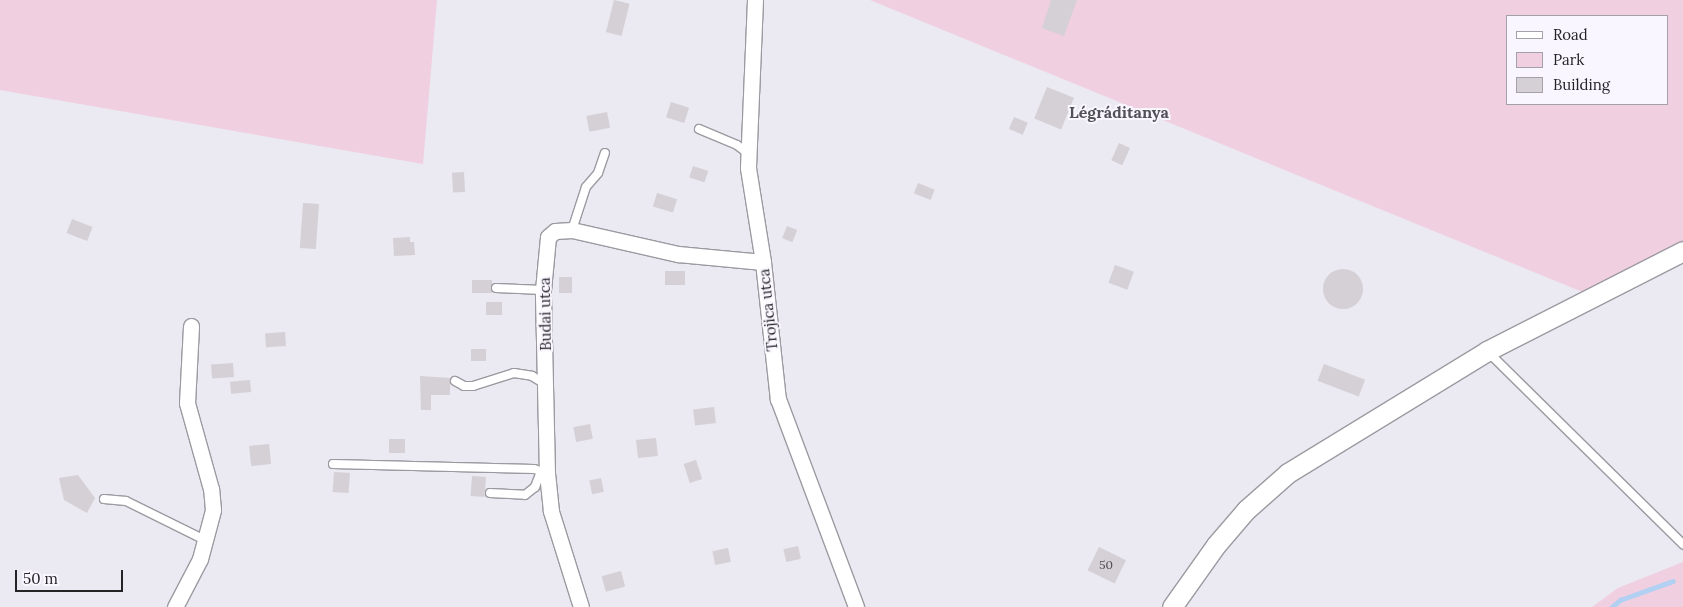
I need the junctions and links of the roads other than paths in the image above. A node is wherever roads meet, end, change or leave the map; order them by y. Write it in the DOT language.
graph roads {
  1 [pos="755,0"];
  2 [pos="698,129"];
  3 [pos="605,153"];
  4 [pos="749,154"];
  5 [pos="572,230"];
  6 [pos="1683,251"];
  7 [pos="763,262"];
  8 [pos="496,288"];
  9 [pos="543,290"];
  10 [pos="191,326"];
  11 [pos="1487,351"];
  12 [pos="456,381"];
  13 [pos="546,385"];
  14 [pos="333,464"];
  15 [pos="544,472"];
  16 [pos="490,493"];
  17 [pos="104,499"];
  18 [pos="207,541"];
  19 [pos="1683,544"];
  20 [pos="175,607"];
  21 [pos="581,607"];
  22 [pos="856,607"];
  23 [pos="1172,607"];
  1 -- 4 [label="street, Trojica utca"];
  2 -- 4 [label="lane"];
  3 -- 5 [label="lane"];
  4 -- 7 [label="street, Trojica utca"];
  5 -- 7 [label="street, Budai utca"];
  5 -- 9 [label="street, Budai utca"];
  6 -- 11 [label="street"];
  7 -- 22 [label="street, Trojica utca"];
  8 -- 9 [label="lane"];
  9 -- 13 [label="street, Budai utca"];
  10 -- 18 [label="street"];
  11 -- 19 [label="lane"];
  11 -- 23 [label="street"];
  12 -- 13 [label="lane"];
  13 -- 15 [label="street, Budai utca"];
  14 -- 15 [label="lane"];
  15 -- 16 [label="lane"];
  15 -- 21 [label="street, Budai utca"];
  17 -- 18 [label="lane"];
  18 -- 20 [label="street"];
}
